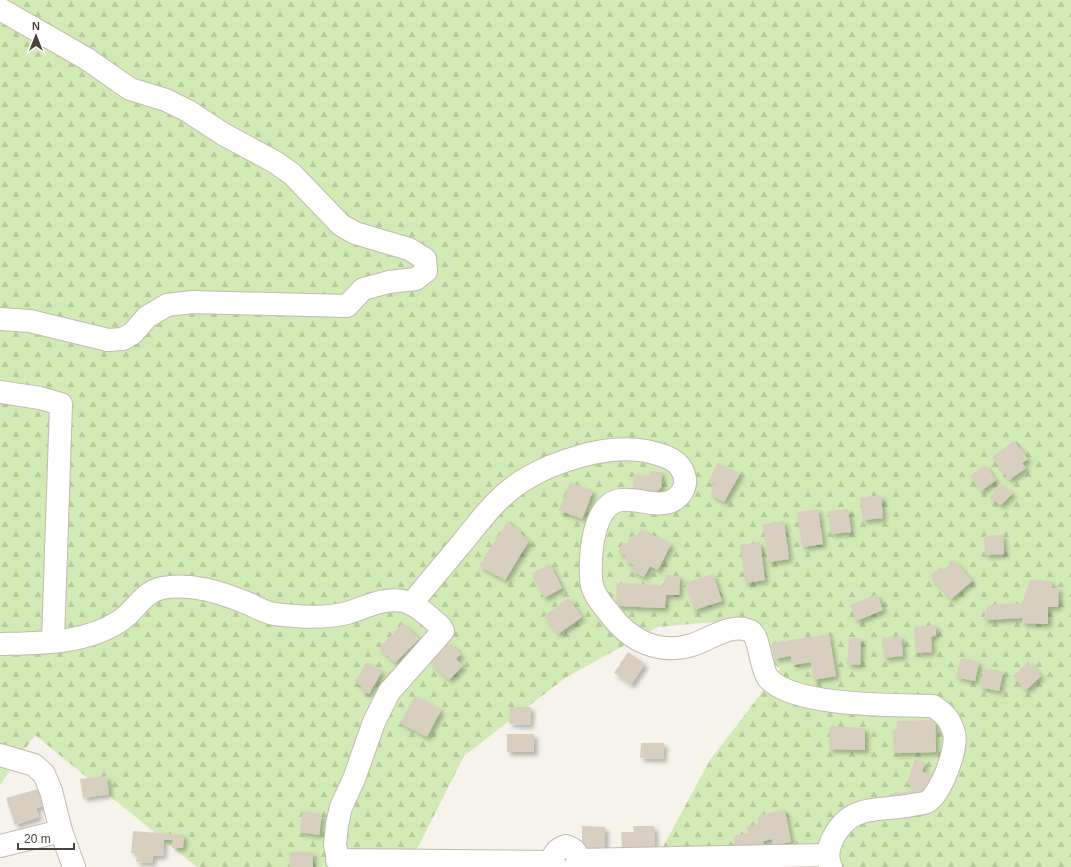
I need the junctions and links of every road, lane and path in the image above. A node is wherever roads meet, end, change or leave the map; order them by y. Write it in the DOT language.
graph roads {
  1 [pos="0,9"];
  2 [pos="0,319"];
  3 [pos="0,392"];
  4 [pos="411,604"];
  5 [pos="53,641"];
  6 [pos="0,644"];
  7 [pos="0,755"];
  8 [pos="62,831"];
  9 [pos="0,846"];
  10 [pos="830,861"];
  11 [pos="339,863"];
  12 [pos="577,863"];
  13 [pos="554,864"];
  14 [pos="74,867"];
  1 -- 2 [label="street"];
  3 -- 5 [label="street"];
  4 -- 5 [label="street"];
  4 -- 10 [label="street"];
  4 -- 11 [label="street"];
  5 -- 6 [label="street"];
  7 -- 8 [label="street"];
  8 -- 9 [label="street"];
  8 -- 14 [label="street"];
  10 -- 12 [label="street"];
  11 -- 13 [label="street"];
  12 -- 13 [label="street"];
}
